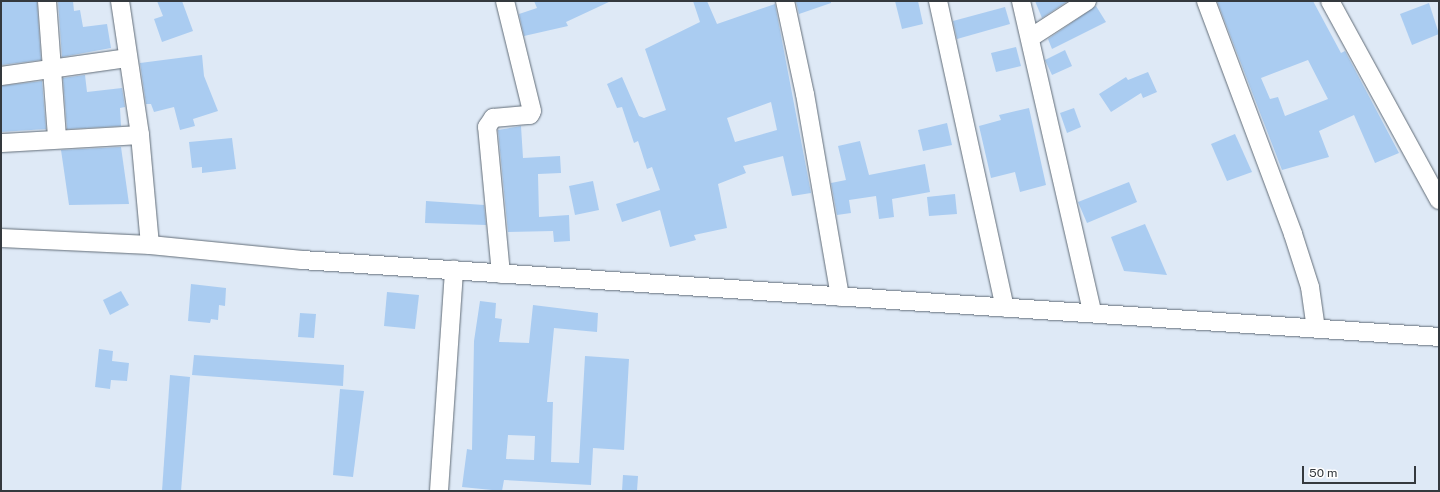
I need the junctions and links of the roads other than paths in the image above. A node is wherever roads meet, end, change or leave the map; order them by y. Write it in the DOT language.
graph roads {
  1 [pos="47,1"];
  2 [pos="120,1"];
  3 [pos="505,1"];
  4 [pos="784,1"];
  5 [pos="938,1"];
  6 [pos="1021,1"];
  7 [pos="1087,1"];
  8 [pos="1206,1"];
  9 [pos="1330,1"];
  10 [pos="1030,38"];
  11 [pos="127,58"];
  12 [pos="53,69"];
  13 [pos="1,76"];
  14 [pos="140,135"];
  15 [pos="58,137"];
  16 [pos="1,143"];
  17 [pos="1439,200"];
  18 [pos="1,238"];
  19 [pos="150,245"];
  20 [pos="454,270"];
  21 [pos="501,274"];
  22 [pos="840,297"];
  23 [pos="1005,308"];
  24 [pos="1092,312"];
  25 [pos="1316,328"];
  26 [pos="1439,337"];
  27 [pos="439,491"];
  1 -- 12 [label="street"];
  2 -- 11 [label="street"];
  3 -- 21 [label="street"];
  4 -- 22 [label="street"];
  5 -- 23 [label="street"];
  6 -- 10 [label="street"];
  7 -- 10 [label="street"];
  8 -- 25 [label="street"];
  9 -- 17 [label="street"];
  10 -- 24 [label="street"];
  11 -- 12 [label="street"];
  11 -- 14 [label="street"];
  12 -- 13 [label="street"];
  12 -- 15 [label="street"];
  14 -- 15 [label="street"];
  14 -- 19 [label="street"];
  15 -- 16 [label="street"];
  18 -- 19 [label="street"];
  19 -- 20 [label="street"];
  20 -- 21 [label="street"];
  20 -- 27 [label="street"];
  21 -- 22 [label="street"];
  22 -- 23 [label="street"];
  23 -- 24 [label="street"];
  24 -- 25 [label="street"];
  25 -- 26 [label="street"];
}
